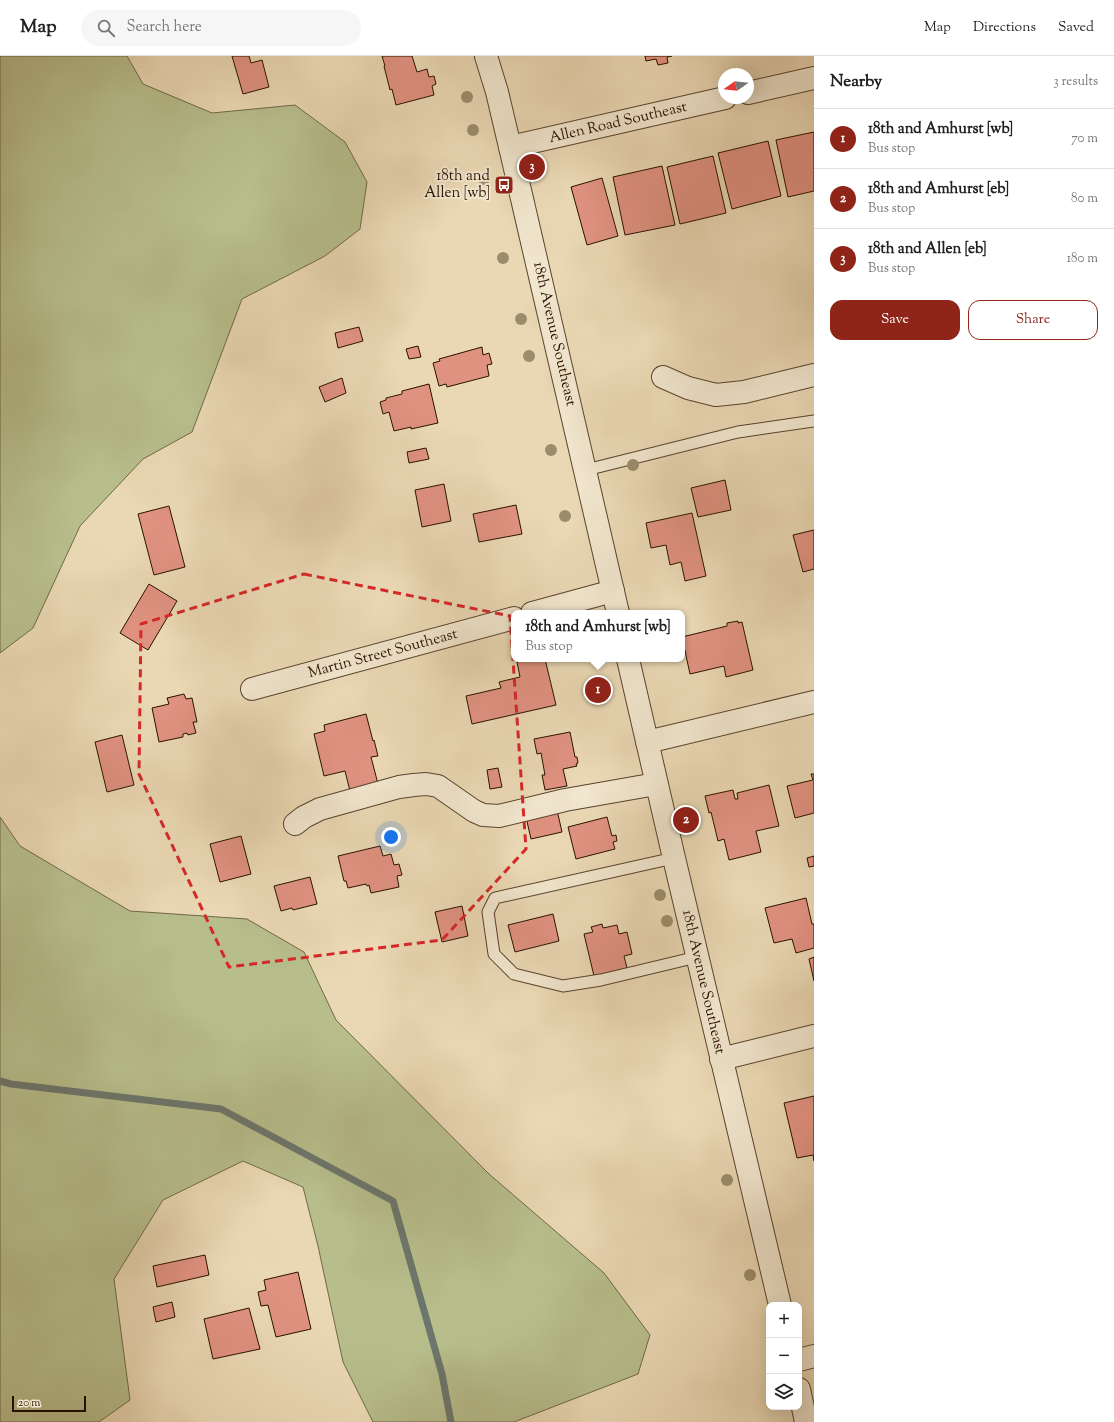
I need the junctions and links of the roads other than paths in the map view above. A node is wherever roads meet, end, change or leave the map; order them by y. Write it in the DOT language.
graph roads {
  1 [pos="486,56"];
  2 [pos="814,78"];
  3 [pos="754,92"];
  4 [pos="718,100"];
  5 [pos="510,147"];
  6 [pos="814,375"];
  7 [pos="663,378"];
  8 [pos="814,421"];
  9 [pos="586,470"];
  10 [pos="613,591"];
  11 [pos="543,610"];
  12 [pos="617,610"];
  13 [pos="511,619"];
  14 [pos="629,662"];
  15 [pos="252,689"];
  16 [pos="814,702"];
  17 [pos="647,742"];
  18 [pos="656,784"];
  19 [pos="295,824"];
  20 [pos="674,858"];
  21 [pos="697,957"];
  22 [pos="814,1036"];
  23 [pos="721,1059"];
  24 [pos="779,1302"];
  25 [pos="814,1356"];
  26 [pos="802,1359"];
  27 [pos="802,1403"];
  28 [pos="806,1422"];
  1 -- 5 [label="street, 18th Avenue Southeast"];
  2 -- 3 [label="street"];
  4 -- 5 [label="street, Allen Road Southeast"];
  5 -- 9 [label="street, 18th Avenue Southeast"];
  6 -- 7 [label="street"];
  8 -- 9 [label="lane"];
  9 -- 10 [label="street, 18th Avenue Southeast"];
  10 -- 11 [label="street"];
  10 -- 12 [label="street, 18th Avenue Southeast"];
  13 -- 15 [label="street, Martin Street Southeast"];
  14 -- 17 [label="street, 18th Avenue Southeast"];
  16 -- 17 [label="street"];
  17 -- 18 [label="street, 18th Avenue Southeast"];
  18 -- 19 [label="street"];
  18 -- 20 [label="street, 18th Avenue Southeast"];
  20 -- 21 [label="street, 18th Avenue Southeast"];
  20 -- 21 [label="lane"];
  21 -- 23 [label="street, 18th Avenue Southeast"];
  22 -- 23 [label="street"];
  23 -- 24 [label="street, 18th Avenue Southeast"];
  25 -- 26 [label="street"];
  27 -- 28 [label="street"];
}
